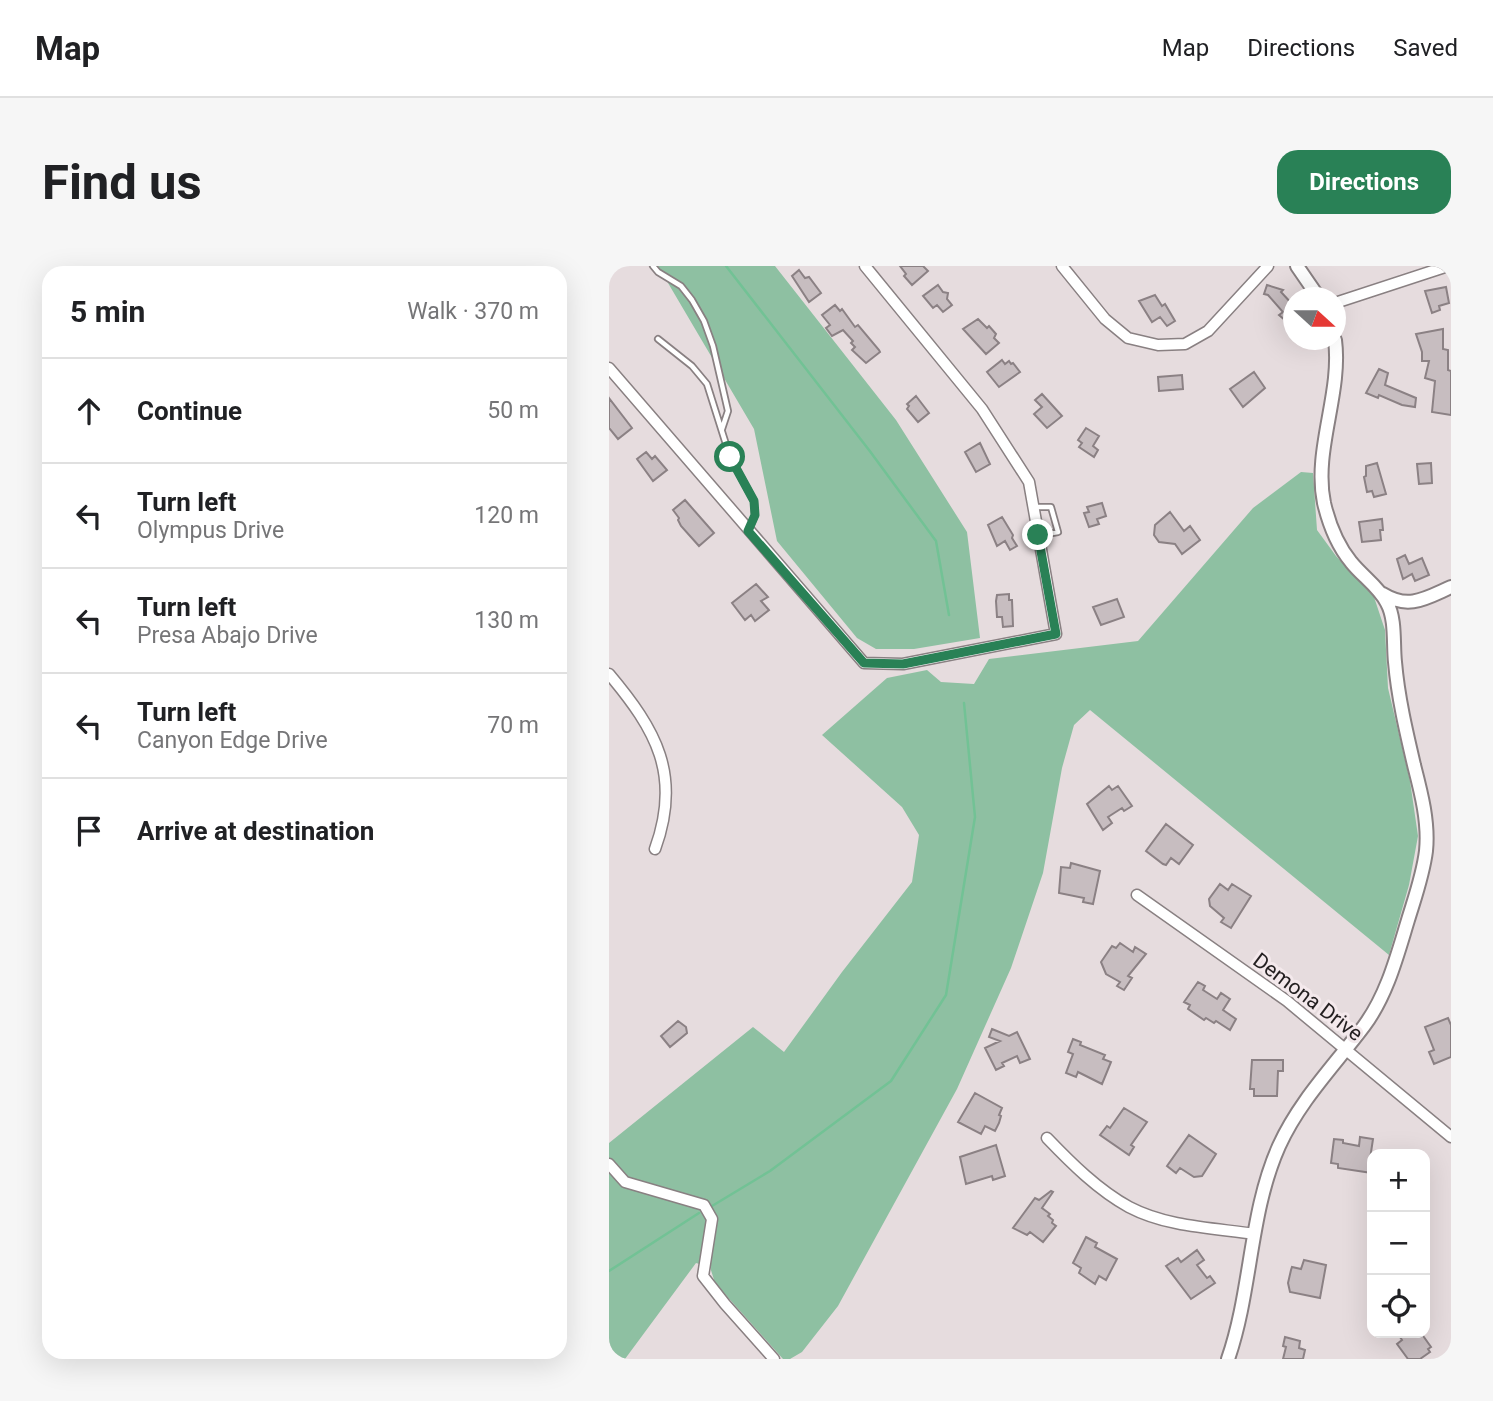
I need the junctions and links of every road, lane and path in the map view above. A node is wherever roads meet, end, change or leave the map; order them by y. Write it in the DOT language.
graph roads {
  1 [pos="653,266"];
  2 [pos="865,266"];
  3 [pos="1062,266"];
  4 [pos="1268,266"];
  5 [pos="1297,266"];
  6 [pos="1448,266"];
  7 [pos="1311,287"];
  8 [pos="1346,299"];
  9 [pos="657,339"];
  10 [pos="1336,350"];
  11 [pos="609,368"];
  12 [pos="722,430"];
  13 [pos="1034,508"];
  14 [pos="748,531"];
  15 [pos="1038,535"];
  16 [pos="1451,587"];
  17 [pos="1380,592"];
  18 [pos="609,674"];
  19 [pos="655,849"];
  20 [pos="1136,895"];
  21 [pos="1346,1049"];
  22 [pos="1451,1137"];
  23 [pos="1047,1138"];
  24 [pos="609,1164"];
  25 [pos="1255,1234"];
  26 [pos="774,1359"];
  27 [pos="1229,1359"];
  1 -- 12 [label="lane"];
  2 -- 13 [label="street"];
  3 -- 4 [label="street"];
  5 -- 7 [label="street"];
  6 -- 8 [label="street"];
  9 -- 12 [label="lane"];
  10 -- 17 [label="street"];
  11 -- 14 [label="street"];
  12 -- 14 [label="lane"];
  13 -- 15 [label="street"];
  13 -- 15 [label="lane"];
  14 -- 15 [label="street"];
  16 -- 17 [label="street"];
  17 -- 21 [label="street"];
  18 -- 19 [label="street"];
  20 -- 21 [label="street, Demona Drive"];
  21 -- 22 [label="street, Demona Drive"];
  21 -- 25 [label="street"];
  23 -- 25 [label="street"];
  24 -- 26 [label="street"];
  25 -- 27 [label="street"];
}
